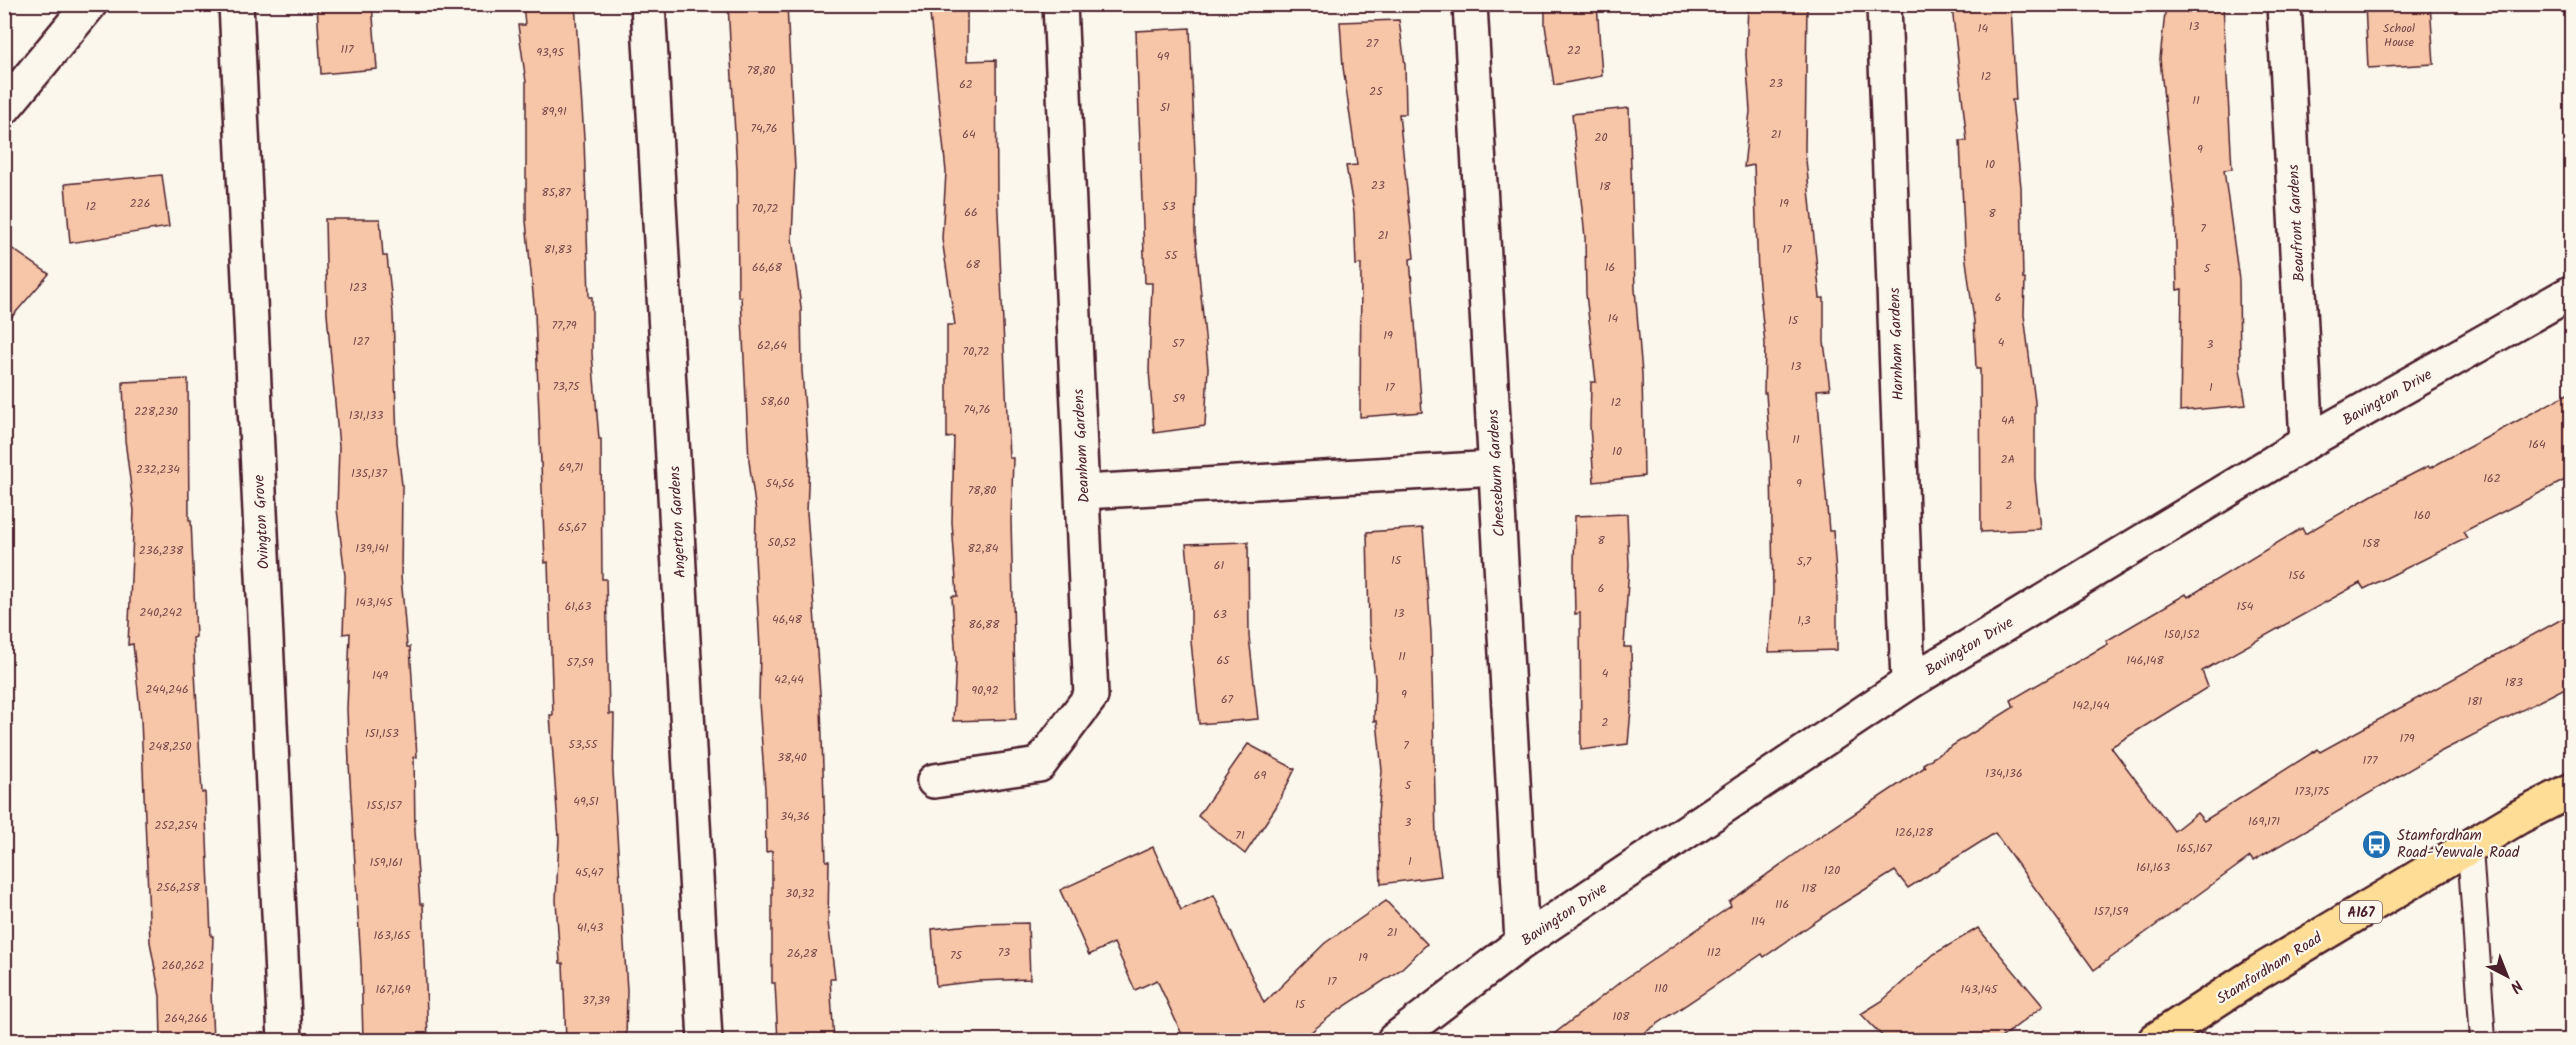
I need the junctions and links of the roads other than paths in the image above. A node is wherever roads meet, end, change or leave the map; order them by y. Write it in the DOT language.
graph roads {
  1 [pos="90,4"];
  2 [pos="236,4"];
  3 [pos="648,4"];
  4 [pos="1060,4"];
  5 [pos="1470,4"];
  6 [pos="1884,4"];
  7 [pos="2284,4"];
  8 [pos="4,108"];
  9 [pos="2571,292"];
  10 [pos="2307,442"];
  11 [pos="1496,468"];
  12 [pos="1084,492"];
  13 [pos="1908,683"];
  14 [pos="934,781"];
  15 [pos="2571,790"];
  16 [pos="2470,848"];
  17 [pos="1522,942"];
  18 [pos="2165,1038"];
  19 [pos="285,1041"];
  20 [pos="705,1041"];
  21 [pos="1394,1041"];
  22 [pos="2483,1041"];
  1 -- 8 [label="street"];
  2 -- 19 [label="street, Ovington Grove"];
  3 -- 20 [label="street, Angerton Gardens"];
  4 -- 12 [label="street, Deanham Gardens"];
  5 -- 11 [label="street, Cheeseburn Gardens"];
  6 -- 13 [label="street, Harnham Gardens"];
  7 -- 10 [label="street, Beaufront Gardens"];
  9 -- 10 [label="street, Bavington Drive"];
  10 -- 13 [label="street, Bavington Drive"];
  11 -- 12 [label="street"];
  11 -- 17 [label="street, Cheeseburn Gardens"];
  12 -- 14 [label="street, Deanham Gardens"];
  13 -- 17 [label="street, Bavington Drive"];
  15 -- 16 [label="main road, Stamfordham Road / A167"];
  16 -- 18 [label="main road, Stamfordham Road / A167"];
  16 -- 22 [label="lane"];
  17 -- 21 [label="street, Bavington Drive"];
}
